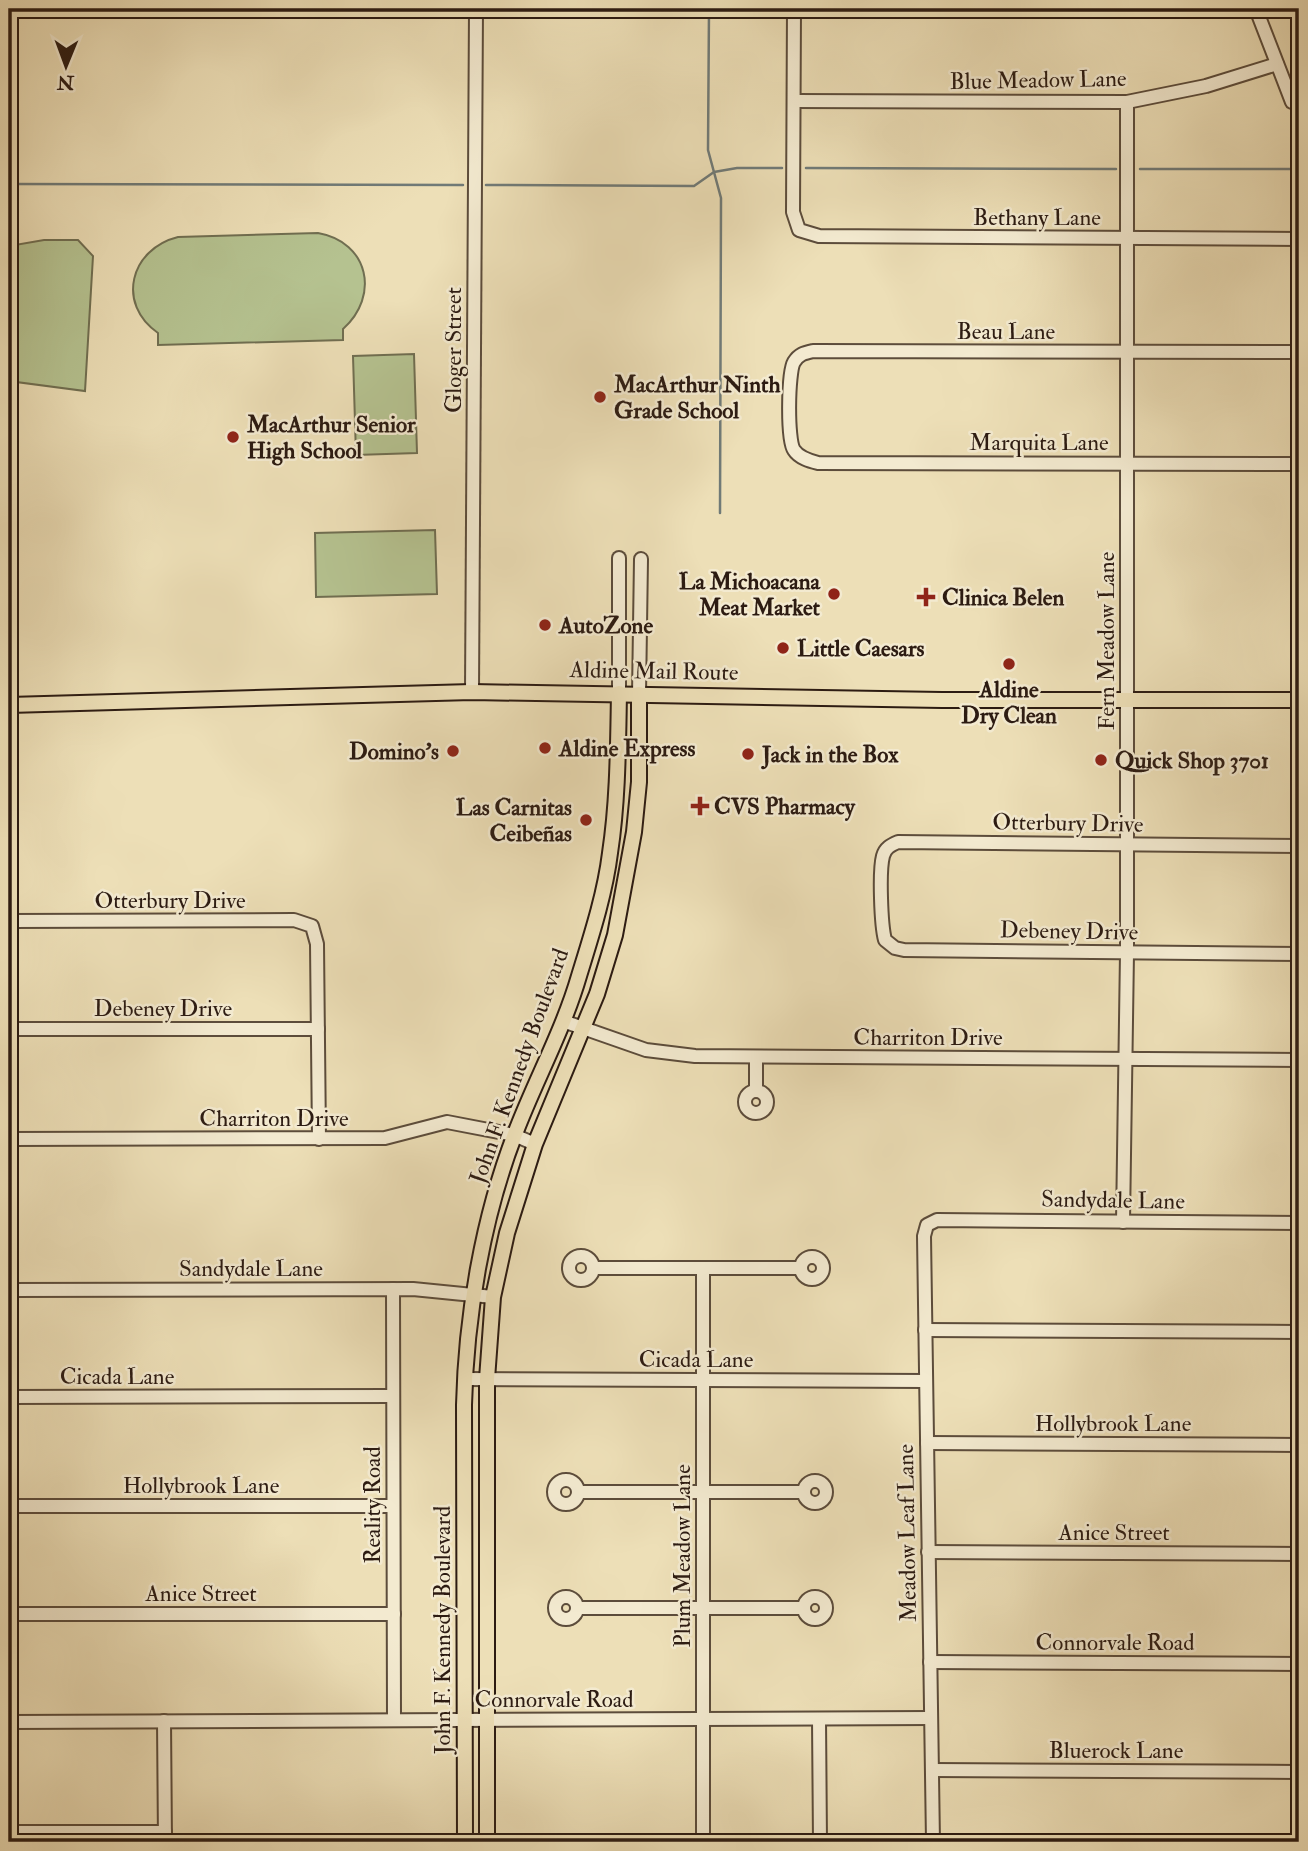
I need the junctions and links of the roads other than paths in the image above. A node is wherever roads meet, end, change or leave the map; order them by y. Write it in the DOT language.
graph roads {
  1 [pos="476,9"];
  2 [pos="794,9"];
  3 [pos="1256,9"];
  4 [pos="1277,64"];
  5 [pos="794,101"];
  6 [pos="1127,102"];
  7 [pos="1292,103"];
  8 [pos="1128,238"];
  9 [pos="1299,239"];
  10 [pos="1127,352"];
  11 [pos="1299,352"];
  12 [pos="791,439"];
  13 [pos="1127,463"];
  14 [pos="1299,464"];
  15 [pos="619,558"];
  16 [pos="641,559"];
  17 [pos="472,692"];
  18 [pos="619,693"];
  19 [pos="639,694"];
  20 [pos="1127,700"];
  21 [pos="1299,701"];
  22 [pos="9,705"];
  23 [pos="1127,845"];
  24 [pos="1299,846"];
  25 [pos="610,857"];
  26 [pos="629,862"];
  27 [pos="882,896"];
  28 [pos="9,921"];
  29 [pos="1126,953"];
  30 [pos="1299,954"];
  31 [pos="563,1021"];
  32 [pos="9,1029"];
  33 [pos="582,1029"];
  34 [pos="318,1030"];
  35 [pos="756,1056"];
  36 [pos="1124,1059"];
  37 [pos="1299,1060"];
  38 [pos="756,1090"];
  39 [pos="514,1135"];
  40 [pos="9,1139"];
  41 [pos="319,1139"];
  42 [pos="535,1144"];
  43 [pos="1124,1222"];
  44 [pos="1299,1223"];
  45 [pos="927,1225"];
  46 [pos="593,1268"];
  47 [pos="800,1268"];
  48 [pos="703,1269"];
  49 [pos="393,1289"];
  50 [pos="9,1290"];
  51 [pos="474,1295"];
  52 [pos="493,1297"];
  53 [pos="925,1330"];
  54 [pos="1299,1332"];
  55 [pos="465,1379"];
  56 [pos="487,1379"];
  57 [pos="703,1380"];
  58 [pos="926,1381"];
  59 [pos="393,1396"];
  60 [pos="9,1397"];
  61 [pos="927,1443"];
  62 [pos="1299,1445"];
  63 [pos="578,1492"];
  64 [pos="703,1492"];
  65 [pos="804,1492"];
  66 [pos="9,1506"];
  67 [pos="393,1506"];
  68 [pos="928,1552"];
  69 [pos="1299,1554"];
  70 [pos="578,1608"];
  71 [pos="703,1608"];
  72 [pos="803,1608"];
  73 [pos="9,1614"];
  74 [pos="394,1614"];
  75 [pos="930,1662"];
  76 [pos="1299,1664"];
  77 [pos="931,1718"];
  78 [pos="704,1719"];
  79 [pos="819,1719"];
  80 [pos="394,1720"];
  81 [pos="464,1720"];
  82 [pos="486,1720"];
  83 [pos="164,1721"];
  84 [pos="9,1722"];
  85 [pos="932,1770"];
  86 [pos="1299,1772"];
  87 [pos="9,1832"];
  88 [pos="50,1837"];
  89 [pos="165,1837"];
  90 [pos="465,1842"];
  91 [pos="486,1842"];
  92 [pos="703,1842"];
  93 [pos="820,1842"];
  94 [pos="933,1842"];
  1 -- 17 [label="street, Gloger Street"];
  2 -- 5 [label="street"];
  3 -- 4 [label="street"];
  4 -- 6 [label="street, Blue Meadow Lane"];
  4 -- 7 [label="street"];
  5 -- 6 [label="street, Blue Meadow Lane"];
  5 -- 8 [label="street, Bethany Lane"];
  6 -- 8 [label="street, Fern Meadow Lane"];
  8 -- 9 [label="street, Bethany Lane"];
  8 -- 10 [label="street, Fern Meadow Lane"];
  10 -- 11 [label="street, Beau Lane"];
  10 -- 12 [label="street, Beau Lane"];
  10 -- 13 [label="street, Fern Meadow Lane"];
  12 -- 13 [label="street, Marquita Lane"];
  13 -- 14 [label="street, Marquita Lane"];
  13 -- 20 [label="street, Fern Meadow Lane"];
  15 -- 18 [label="street, John F. Kennedy Boulevard"];
  16 -- 19 [label="street, John F. Kennedy Boulevard"];
  17 -- 18 [label="main road, Aldine Mail Route"];
  17 -- 22 [label="main road, Aldine Mail Route"];
  18 -- 19 [label="main road, Aldine Mail Route"];
  18 -- 25 [label="main road, John F. Kennedy Boulevard"];
  19 -- 20 [label="main road, Aldine Mail Route"];
  19 -- 26 [label="main road, John F. Kennedy Boulevard"];
  20 -- 21 [label="main road, Aldine Mail Route"];
  20 -- 23 [label="street, Fern Meadow Lane"];
  23 -- 24 [label="street, Otterbury Drive"];
  23 -- 27 [label="street, Otterbury Drive"];
  23 -- 29 [label="street, Fern Meadow Lane"];
  25 -- 26 [label="main road"];
  25 -- 31 [label="main road, John F. Kennedy Boulevard"];
  26 -- 33 [label="main road, John F. Kennedy Boulevard"];
  27 -- 29 [label="street, Debeney Drive"];
  28 -- 34 [label="street, Otterbury Drive"];
  29 -- 30 [label="street, Debeney Drive"];
  29 -- 36 [label="street, Fern Meadow Lane"];
  31 -- 33 [label="street, Charriton Drive"];
  31 -- 39 [label="main road, John F. Kennedy Boulevard"];
  32 -- 34 [label="street, Debeney Drive"];
  33 -- 35 [label="street, Charriton Drive"];
  33 -- 42 [label="main road, John F. Kennedy Boulevard"];
  34 -- 41 [label="street"];
  35 -- 36 [label="street, Charriton Drive"];
  35 -- 38 [label="street"];
  36 -- 37 [label="street, Charriton Drive"];
  36 -- 43 [label="street, Fern Meadow Lane"];
  39 -- 41 [label="street, Charriton Drive"];
  39 -- 42 [label="street, Charriton Drive"];
  39 -- 51 [label="main road, John F. Kennedy Boulevard"];
  40 -- 41 [label="street, Charriton Drive"];
  42 -- 52 [label="main road, John F. Kennedy Boulevard"];
  43 -- 44 [label="street, Sandydale Lane"];
  43 -- 45 [label="street, Sandydale Lane"];
  45 -- 53 [label="street, Meadow Leaf Lane"];
  46 -- 48 [label="street"];
  47 -- 48 [label="street"];
  48 -- 57 [label="street, Plum Meadow Lane"];
  49 -- 50 [label="street, Sandydale Lane"];
  49 -- 51 [label="street, Sandydale Lane"];
  49 -- 59 [label="street, Reality Road"];
  51 -- 52 [label="street, Sandydale Lane"];
  51 -- 55 [label="main road, John F. Kennedy Boulevard"];
  52 -- 56 [label="main road, John F. Kennedy Boulevard"];
  53 -- 54 [label="street"];
  53 -- 58 [label="street, Meadow Leaf Lane"];
  55 -- 56 [label="street, Cicada Lane"];
  55 -- 81 [label="main road, John F. Kennedy Boulevard"];
  56 -- 57 [label="street, Cicada Lane"];
  56 -- 82 [label="main road, John F. Kennedy Boulevard"];
  57 -- 58 [label="street, Cicada Lane"];
  57 -- 64 [label="street, Plum Meadow Lane"];
  58 -- 61 [label="street, Meadow Leaf Lane"];
  59 -- 60 [label="street, Cicada Lane"];
  59 -- 67 [label="street, Reality Road"];
  61 -- 62 [label="street, Hollybrook Lane"];
  61 -- 68 [label="street, Meadow Leaf Lane"];
  63 -- 64 [label="street"];
  64 -- 65 [label="street"];
  64 -- 71 [label="street, Plum Meadow Lane"];
  66 -- 67 [label="street, Hollybrook Lane"];
  67 -- 74 [label="street, Reality Road"];
  68 -- 69 [label="street, Anice Street"];
  68 -- 75 [label="street, Meadow Leaf Lane"];
  70 -- 71 [label="street"];
  71 -- 72 [label="street"];
  71 -- 78 [label="street, Plum Meadow Lane"];
  73 -- 74 [label="street, Anice Street"];
  74 -- 80 [label="street, Reality Road"];
  75 -- 76 [label="street, Connorvale Road"];
  75 -- 77 [label="street, Meadow Leaf Lane"];
  77 -- 79 [label="street, Connorvale Road"];
  77 -- 85 [label="street, Meadow Leaf Lane"];
  78 -- 79 [label="street, Connorvale Road"];
  78 -- 82 [label="street, Connorvale Road"];
  78 -- 92 [label="street, Plum Meadow Lane"];
  79 -- 93 [label="street"];
  80 -- 81 [label="street, Connorvale Road"];
  80 -- 83 [label="street, Connorvale Road"];
  81 -- 82 [label="street, Connorvale Road"];
  81 -- 90 [label="main road, John F. Kennedy Boulevard"];
  82 -- 91 [label="main road, John F. Kennedy Boulevard"];
  83 -- 84 [label="street, Connorvale Road"];
  83 -- 89 [label="street"];
  85 -- 86 [label="street, Bluerock Lane"];
  85 -- 94 [label="street, Meadow Leaf Lane"];
  87 -- 88 [label="street"];
  88 -- 89 [label="street"];
}
